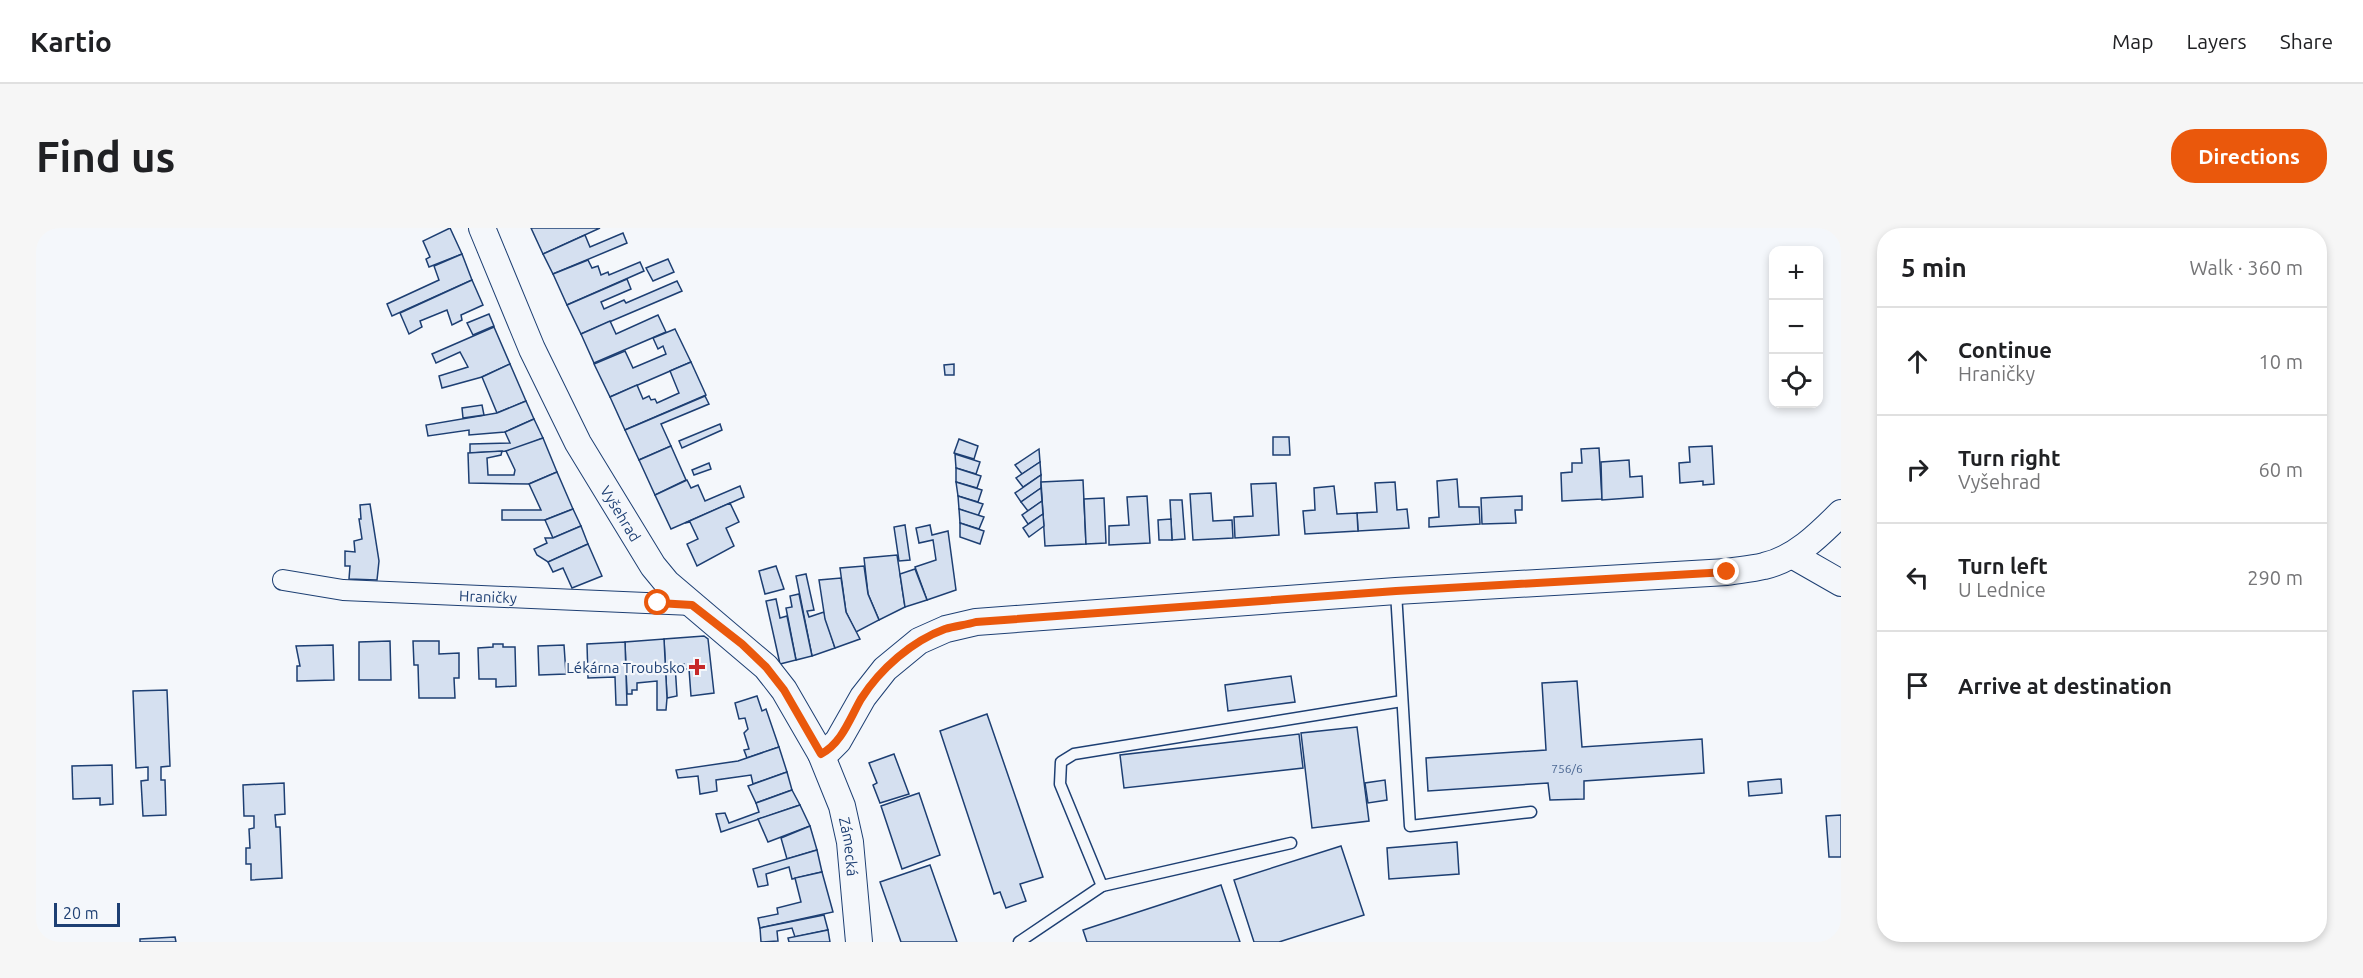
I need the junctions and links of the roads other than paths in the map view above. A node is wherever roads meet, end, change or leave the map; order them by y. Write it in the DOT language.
graph roads {
  1 [pos="482,228"];
  2 [pos="1841,513"];
  3 [pos="1792,555"];
  4 [pos="284,580"];
  5 [pos="1841,583"];
  6 [pos="1396,591"];
  7 [pos="692,605"];
  8 [pos="1402,701"];
  9 [pos="821,754"];
  10 [pos="1531,813"];
  11 [pos="1291,843"];
  12 [pos="1102,886"];
  13 [pos="859,942"];
  14 [pos="1019,942"];
  1 -- 7 [label="street, Vyšehrad"];
  2 -- 3 [label="street"];
  3 -- 5 [label="street"];
  3 -- 6 [label="street"];
  4 -- 7 [label="street, Hraničky"];
  6 -- 8 [label="lane"];
  6 -- 9 [label="street"];
  7 -- 9 [label="street, Vyšehrad"];
  8 -- 10 [label="lane"];
  8 -- 12 [label="lane"];
  9 -- 13 [label="street, Zámecká"];
  11 -- 12 [label="lane"];
  12 -- 14 [label="lane"];
}
